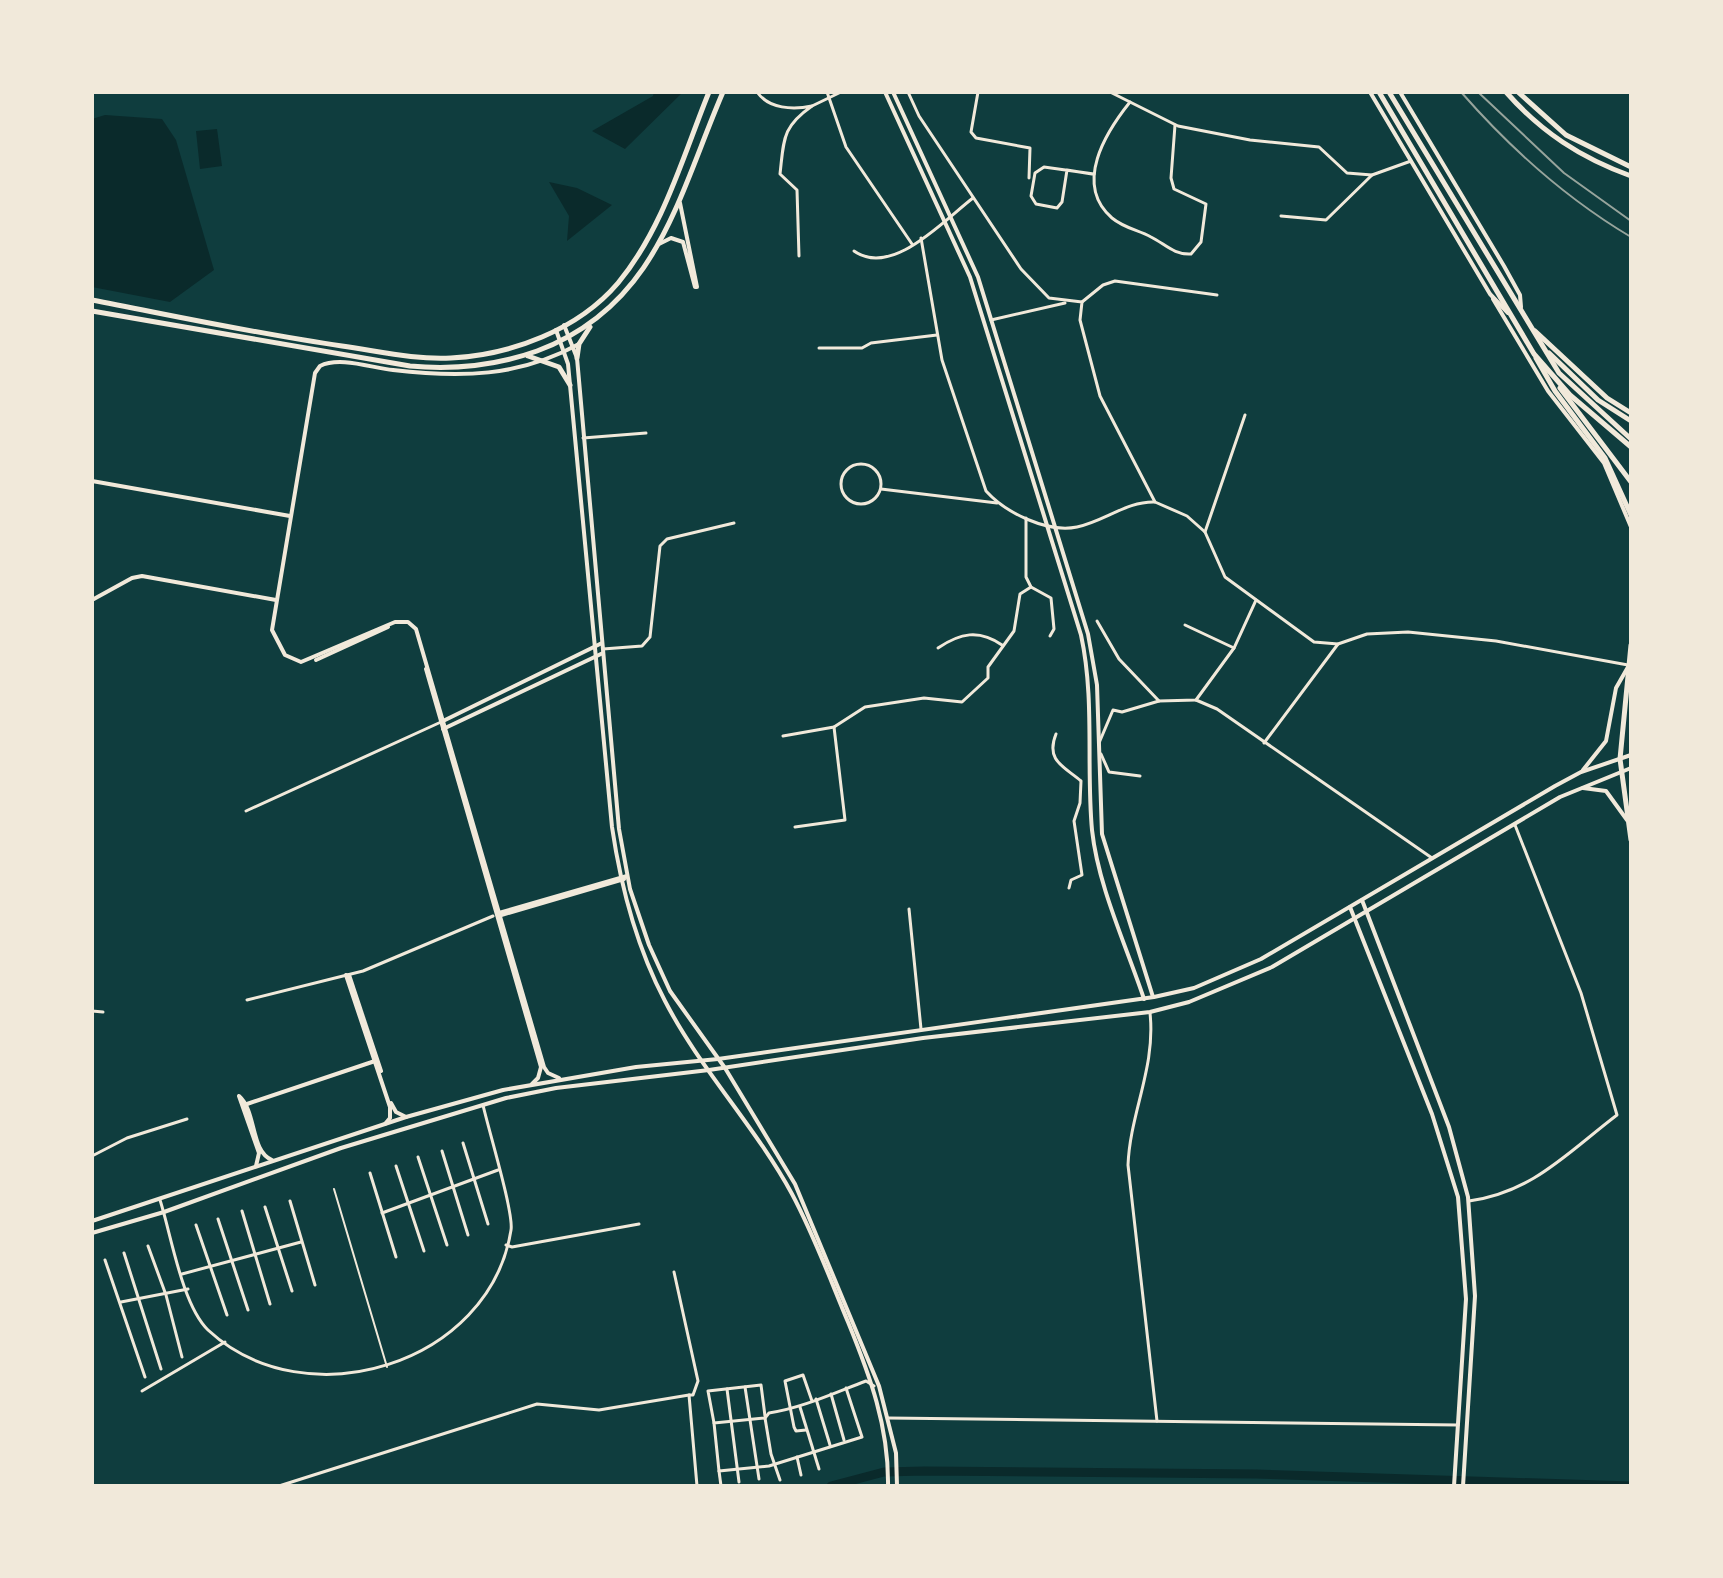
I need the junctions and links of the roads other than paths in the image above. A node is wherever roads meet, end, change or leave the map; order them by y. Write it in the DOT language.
graph roads {
  1 [pos="709,92"];
  2 [pos="723,92"];
  3 [pos="757,92"];
  4 [pos="827,92"];
  5 [pos="841,92"];
  6 [pos="885,92"];
  7 [pos="893,92"];
  8 [pos="908,92"];
  9 [pos="978,92"];
  10 [pos="1110,92"];
  11 [pos="1370,92"];
  12 [pos="1379,92"];
  13 [pos="1389,92"];
  14 [pos="1400,92"];
  15 [pos="1506,92"];
  16 [pos="1518,92"];
  17 [pos="1119,94"];
  18 [pos="829,98"];
  19 [pos="1130,102"];
  20 [pos="812,106"];
  21 [pos="1175,125"];
  22 [pos="1411,161"];
  23 [pos="1631,167"];
  24 [pos="1067,170"];
  25 [pos="1094,174"];
  26 [pos="1372,175"];
  27 [pos="1631,176"];
  28 [pos="1029,178"];
  29 [pos="681,192"];
  30 [pos="974,196"];
  31 [pos="952,214"];
  32 [pos="1281,216"];
  33 [pos="946,219"];
  34 [pos="921,238"];
  35 [pos="659,244"];
  36 [pos="912,244"];
  37 [pos="854,251"];
  38 [pos="799,256"];
  39 [pos="1490,294"];
  40 [pos="1217,295"];
  41 [pos="92,300"];
  42 [pos="1068,302"];
  43 [pos="1082,302"];
  44 [pos="1521,310"];
  45 [pos="92,311"];
  46 [pos="1511,317"];
  47 [pos="991,320"];
  48 [pos="594,323"];
  49 [pos="1529,323"];
  50 [pos="564,325"];
  51 [pos="556,330"];
  52 [pos="937,335"];
  53 [pos="569,337"];
  54 [pos="561,341"];
  55 [pos="576,345"];
  56 [pos="1542,346"];
  57 [pos="819,348"];
  58 [pos="565,352"];
  59 [pos="1534,354"];
  60 [pos="523,356"];
  61 [pos="577,358"];
  62 [pos="547,360"];
  63 [pos="1553,377"];
  64 [pos="570,385"];
  65 [pos="1631,413"];
  66 [pos="1245,415"];
  67 [pos="1631,421"];
  68 [pos="646,433"];
  69 [pos="583,438"];
  70 [pos="1631,439"];
  71 [pos="1631,447"];
  72 [pos="92,481"];
  73 [pos="1631,482"];
  74 [pos="880,489"];
  75 [pos="1155,502"];
  76 [pos="997,503"];
  77 [pos="1631,515"];
  78 [pos="289,516"];
  79 [pos="1026,518"];
  80 [pos="734,523"];
  81 [pos="1047,525"];
  82 [pos="1055,527"];
  83 [pos="1631,527"];
  84 [pos="1205,532"];
  85 [pos="1031,587"];
  86 [pos="1256,600"];
  87 [pos="92,601"];
  88 [pos="275,601"];
  89 [pos="1097,621"];
  90 [pos="1185,625"];
  91 [pos="1050,636"];
  92 [pos="1338,644"];
  93 [pos="1002,645"];
  94 [pos="1631,645"];
  95 [pos="594,647"];
  96 [pos="603,648"];
  97 [pos="938,648"];
  98 [pos="1234,648"];
  99 [pos="595,657"];
  100 [pos="1628,665"];
  101 [pos="1196,700"];
  102 [pos="1159,701"];
  103 [pos="442,721"];
  104 [pos="834,727"];
  105 [pos="444,729"];
  106 [pos="1056,734"];
  107 [pos="783,736"];
  108 [pos="1264,743"];
  109 [pos="1099,746"];
  110 [pos="1631,755"];
  111 [pos="1620,759"];
  112 [pos="1631,768"];
  113 [pos="1621,771"];
  114 [pos="1581,772"];
  115 [pos="1140,776"];
  116 [pos="1581,788"];
  117 [pos="246,811"];
  118 [pos="1627,820"];
  119 [pos="1515,825"];
  120 [pos="795,827"];
  121 [pos="1631,840"];
  122 [pos="1433,859"];
  123 [pos="627,877"];
  124 [pos="620,879"];
  125 [pos="1069,888"];
  126 [pos="1362,900"];
  127 [pos="1350,907"];
  128 [pos="909,909"];
  129 [pos="1366,912"];
  130 [pos="496,915"];
  131 [pos="1355,919"];
  132 [pos="347,975"];
  133 [pos="1154,997"];
  134 [pos="1144,999"];
  135 [pos="247,1000"];
  136 [pos="92,1011"];
  137 [pos="103,1012"];
  138 [pos="1150,1012"];
  139 [pos="921,1029"];
  140 [pos="718,1059"];
  141 [pos="703,1060"];
  142 [pos="376,1061"];
  143 [pos="725,1068"];
  144 [pos="709,1070"];
  145 [pos="559,1078"];
  146 [pos="530,1084"];
  147 [pos="246,1104"];
  148 [pos="483,1104"];
  149 [pos="406,1117"];
  150 [pos="187,1119"];
  151 [pos="385,1124"];
  152 [pos="463,1143"];
  153 [pos="442,1151"];
  154 [pos="92,1156"];
  155 [pos="418,1157"];
  156 [pos="274,1160"];
  157 [pos="256,1166"];
  158 [pos="396,1166"];
  159 [pos="498,1170"];
  160 [pos="370,1173"];
  161 [pos="474,1179"];
  162 [pos="452,1187"];
  163 [pos="334,1189"];
  164 [pos="431,1195"];
  165 [pos="1458,1197"];
  166 [pos="1468,1199"];
  167 [pos="160,1200"];
  168 [pos="290,1201"];
  169 [pos="409,1203"];
  170 [pos="265,1207"];
  171 [pos="242,1211"];
  172 [pos="164,1212"];
  173 [pos="382,1213"];
  174 [pos="218,1219"];
  175 [pos="92,1221"];
  176 [pos="488,1224"];
  177 [pos="639,1224"];
  178 [pos="196,1225"];
  179 [pos="92,1233"];
  180 [pos="468,1235"];
  181 [pos="301,1242"];
  182 [pos="447,1245"];
  183 [pos="506,1245"];
  184 [pos="148,1246"];
  185 [pos="278,1248"];
  186 [pos="424,1251"];
  187 [pos="124,1253"];
  188 [pos="254,1254"];
  189 [pos="396,1257"];
  190 [pos="105,1260"];
  191 [pos="231,1260"];
  192 [pos="210,1266"];
  193 [pos="674,1272"];
  194 [pos="182,1274"];
  195 [pos="315,1285"];
  196 [pos="188,1289"];
  197 [pos="292,1291"];
  198 [pos="166,1295"];
  199 [pos="1475,1296"];
  200 [pos="139,1297"];
  201 [pos="1466,1299"];
  202 [pos="121,1302"];
  203 [pos="270,1304"];
  204 [pos="248,1310"];
  205 [pos="227,1315"];
  206 [pos="225,1342"];
  207 [pos="182,1357"];
  208 [pos="387,1367"];
  209 [pos="161,1369"];
  210 [pos="145,1377"];
  211 [pos="874,1386"];
  212 [pos="745,1387"];
  213 [pos="846,1388"];
  214 [pos="727,1389"];
  215 [pos="142,1391"];
  216 [pos="831,1394"];
  217 [pos="689,1395"];
  218 [pos="814,1400"];
  219 [pos="800,1406"];
  220 [pos="789,1410"];
  221 [pos="765,1417"];
  222 [pos="888,1418"];
  223 [pos="750,1420"];
  224 [pos="1157,1421"];
  225 [pos="731,1422"];
  226 [pos="714,1423"];
  227 [pos="1458,1425"];
  228 [pos="806,1430"];
  229 [pos="845,1442"];
  230 [pos="831,1446"];
  231 [pos="813,1451"];
  232 [pos="797,1457"];
  233 [pos="776,1464"];
  234 [pos="757,1467"];
  235 [pos="737,1469"];
  236 [pos="819,1469"];
  237 [pos="719,1471"];
  238 [pos="801,1475"];
  239 [pos="759,1479"];
  240 [pos="780,1480"];
  241 [pos="739,1482"];
  242 [pos="279,1486"];
  243 [pos="697,1486"];
  244 [pos="721,1486"];
  245 [pos="888,1486"];
  246 [pos="897,1486"];
  247 [pos="1454,1486"];
  248 [pos="1463,1486"];
  1 -- 50 [label="main road"];
  2 -- 29 [label="main road"];
  3 -- 20 [label="street"];
  4 -- 18 [label="street"];
  5 -- 18 [label="street"];
  6 -- 33 [label="main road"];
  7 -- 31 [label="main road"];
  8 -- 30 [label="street"];
  9 -- 28 [label="street"];
  10 -- 17 [label="street"];
  11 -- 22 [label="main road"];
  12 -- 46 [label="main road"];
  13 -- 44 [label="main road"];
  14 -- 44 [label="main road"];
  15 -- 27 [label="main road"];
  16 -- 23 [label="main road"];
  17 -- 19 [label="street"];
  18 -- 20 [label="street"];
  18 -- 36 [label="street"];
  19 -- 21 [label="street"];
  19 -- 25 [label="street"];
  20 -- 38 [label="street"];
  21 -- 25 [label="street"];
  21 -- 26 [label="street"];
  22 -- 26 [label="street"];
  22 -- 39 [label="main road"];
  24 -- 24 [label="street"];
  24 -- 25 [label="street"];
  26 -- 32 [label="street"];
  29 -- 35 [label="main road"];
  29 -- 35 [label="main road"];
  30 -- 31 [label="street"];
  30 -- 42 [label="street"];
  31 -- 33 [label="street"];
  31 -- 47 [label="main road"];
  33 -- 34 [label="street"];
  33 -- 81 [label="main road"];
  34 -- 36 [label="street"];
  34 -- 52 [label="street"];
  35 -- 48 [label="main road"];
  36 -- 37 [label="street"];
  39 -- 46 [label="main road"];
  39 -- 83 [label="main road"];
  40 -- 43 [label="street"];
  41 -- 51 [label="main road"];
  42 -- 43 [label="street"];
  42 -- 47 [label="street"];
  43 -- 75 [label="street"];
  44 -- 49 [label="main road"];
  45 -- 60 [label="main road"];
  46 -- 59 [label="main road"];
  47 -- 82 [label="main road"];
  48 -- 53 [label="main road"];
  48 -- 55 [label="main road"];
  49 -- 56 [label="main road"];
  49 -- 65 [label="main road"];
  50 -- 51 [label="main road"];
  50 -- 53 [label="main road"];
  51 -- 54 [label="main road"];
  52 -- 57 [label="street"];
  52 -- 76 [label="street"];
  53 -- 54 [label="main road"];
  53 -- 55 [label="main road"];
  54 -- 58 [label="main road"];
  54 -- 60 [label="main road"];
  55 -- 58 [label="main road"];
  55 -- 61 [label="main road"];
  56 -- 67 [label="main road"];
  56 -- 70 [label="main road"];
  58 -- 62 [label="main road"];
  58 -- 64 [label="main road"];
  59 -- 63 [label="main road"];
  59 -- 77 [label="main road"];
  60 -- 62 [label="main road"];
  61 -- 69 [label="main road"];
  62 -- 64 [label="main road"];
  62 -- 78 [label="main road"];
  63 -- 71 [label="main road"];
  63 -- 73 [label="main road"];
  64 -- 95 [label="main road"];
  66 -- 84 [label="street"];
  68 -- 69 [label="street"];
  69 -- 96 [label="main road"];
  72 -- 78 [label="main road"];
  74 -- 74 [label="street"];
  74 -- 76 [label="street"];
  75 -- 82 [label="street"];
  75 -- 84 [label="street"];
  76 -- 79 [label="street"];
  78 -- 88 [label="main road"];
  79 -- 81 [label="street"];
  79 -- 85 [label="street"];
  80 -- 96 [label="street"];
  81 -- 82 [label="street"];
  81 -- 134 [label="main road"];
  82 -- 109 [label="main road"];
  84 -- 86 [label="street"];
  85 -- 91 [label="street"];
  85 -- 93 [label="street"];
  86 -- 92 [label="street"];
  86 -- 98 [label="street"];
  87 -- 88 [label="main road"];
  88 -- 103 [label="main road"];
  89 -- 102 [label="street"];
  90 -- 98 [label="street"];
  92 -- 100 [label="street"];
  92 -- 108 [label="street"];
  93 -- 97 [label="street"];
  93 -- 104 [label="street"];
  94 -- 100 [label="main road"];
  95 -- 96 [label="main road"];
  95 -- 99 [label="main road"];
  95 -- 103 [label="main road"];
  96 -- 99 [label="main road"];
  96 -- 123 [label="main road"];
  98 -- 101 [label="street"];
  99 -- 105 [label="main road"];
  99 -- 124 [label="main road"];
  100 -- 111 [label="main road"];
  100 -- 114 [label="main road"];
  101 -- 102 [label="street"];
  101 -- 108 [label="street"];
  102 -- 109 [label="street"];
  103 -- 105 [label="main road"];
  103 -- 117 [label="street"];
  104 -- 107 [label="street"];
  104 -- 120 [label="street"];
  105 -- 130 [label="main road"];
  106 -- 125 [label="street"];
  108 -- 122 [label="street"];
  109 -- 115 [label="street"];
  109 -- 133 [label="main road"];
  110 -- 111 [label="main road"];
  111 -- 113 [label="main road"];
  111 -- 114 [label="main road"];
  112 -- 113 [label="main road"];
  113 -- 116 [label="main road"];
  113 -- 118 [label="main road"];
  114 -- 122 [label="main road"];
  116 -- 118 [label="main road"];
  116 -- 119 [label="main road"];
  118 -- 121 [label="main road"];
  119 -- 129 [label="main road"];
  119 -- 166 [label="street"];
  122 -- 126 [label="main road"];
  123 -- 124 [label="main road"];
  123 -- 140 [label="main road"];
  124 -- 130 [label="main road"];
  124 -- 141 [label="main road"];
  126 -- 127 [label="main road"];
  126 -- 129 [label="main road"];
  127 -- 131 [label="main road"];
  127 -- 133 [label="main road"];
  128 -- 139 [label="street"];
  129 -- 131 [label="main road"];
  129 -- 166 [label="main road"];
  130 -- 132 [label="street"];
  130 -- 145 [label="main road"];
  130 -- 146 [label="main road"];
  131 -- 138 [label="main road"];
  131 -- 165 [label="main road"];
  132 -- 135 [label="street"];
  132 -- 142 [label="main road"];
  133 -- 134 [label="main road"];
  134 -- 139 [label="main road"];
  136 -- 137 [label="street"];
  138 -- 143 [label="main road"];
  138 -- 224 [label="street"];
  139 -- 140 [label="main road"];
  140 -- 141 [label="main road"];
  140 -- 143 [label="main road"];
  141 -- 144 [label="main road"];
  141 -- 145 [label="main road"];
  142 -- 147 [label="main road"];
  142 -- 149 [label="main road"];
  142 -- 151 [label="main road"];
  143 -- 144 [label="main road"];
  143 -- 222 [label="main road"];
  144 -- 148 [label="main road"];
  144 -- 211 [label="main road"];
  145 -- 146 [label="main road"];
  146 -- 149 [label="main road"];
  147 -- 156 [label="main road"];
  147 -- 157 [label="main road"];
  148 -- 159 [label="street"];
  148 -- 172 [label="main road"];
  149 -- 151 [label="main road"];
  150 -- 154 [label="street"];
  151 -- 156 [label="main road"];
  152 -- 161 [label="street"];
  153 -- 162 [label="street"];
  155 -- 164 [label="street"];
  156 -- 157 [label="main road"];
  157 -- 167 [label="main road"];
  158 -- 169 [label="street"];
  159 -- 161 [label="street"];
  159 -- 183 [label="street"];
  160 -- 173 [label="street"];
  161 -- 162 [label="street"];
  161 -- 176 [label="street"];
  162 -- 164 [label="street"];
  162 -- 180 [label="street"];
  163 -- 208 [label="street"];
  164 -- 169 [label="street"];
  164 -- 182 [label="street"];
  165 -- 166 [label="main road"];
  165 -- 201 [label="main road"];
  166 -- 199 [label="main road"];
  167 -- 172 [label="street"];
  167 -- 175 [label="main road"];
  168 -- 181 [label="street"];
  169 -- 173 [label="street"];
  169 -- 186 [label="street"];
  170 -- 185 [label="street"];
  171 -- 188 [label="street"];
  172 -- 179 [label="main road"];
  172 -- 194 [label="street"];
  173 -- 189 [label="street"];
  174 -- 191 [label="street"];
  177 -- 183 [label="street"];
  178 -- 192 [label="street"];
  181 -- 185 [label="street"];
  181 -- 195 [label="street"];
  183 -- 208 [label="street"];
  184 -- 198 [label="street"];
  185 -- 188 [label="street"];
  185 -- 197 [label="street"];
  187 -- 200 [label="street"];
  188 -- 191 [label="street"];
  188 -- 203 [label="street"];
  190 -- 202 [label="street"];
  191 -- 192 [label="street"];
  191 -- 204 [label="street"];
  192 -- 194 [label="street"];
  192 -- 205 [label="street"];
  193 -- 217 [label="street"];
  194 -- 196 [label="street"];
  196 -- 198 [label="street"];
  196 -- 206 [label="street"];
  198 -- 200 [label="street"];
  198 -- 207 [label="street"];
  199 -- 201 [label="main road"];
  199 -- 248 [label="main road"];
  200 -- 202 [label="street"];
  200 -- 209 [label="street"];
  201 -- 227 [label="main road"];
  202 -- 210 [label="street"];
  206 -- 208 [label="street"];
  206 -- 215 [label="street"];
  211 -- 213 [label="street"];
  211 -- 245 [label="main road"];
  212 -- 214 [label="street"];
  212 -- 221 [label="street"];
  212 -- 223 [label="street"];
  213 -- 216 [label="street"];
  213 -- 229 [label="street"];
  214 -- 225 [label="street"];
  214 -- 226 [label="street"];
  216 -- 218 [label="street"];
  216 -- 229 [label="street"];
  217 -- 242 [label="street"];
  217 -- 243 [label="street"];
  218 -- 219 [label="street"];
  218 -- 220 [label="street"];
  218 -- 230 [label="street"];
  219 -- 220 [label="street"];
  219 -- 228 [label="street"];
  220 -- 221 [label="street"];
  220 -- 228 [label="street"];
  221 -- 223 [label="street"];
  221 -- 233 [label="street"];
  222 -- 224 [label="street"];
  222 -- 246 [label="main road"];
  223 -- 225 [label="street"];
  223 -- 234 [label="street"];
  224 -- 227 [label="street"];
  225 -- 226 [label="street"];
  225 -- 235 [label="street"];
  226 -- 237 [label="street"];
  227 -- 247 [label="main road"];
  228 -- 231 [label="street"];
  229 -- 230 [label="street"];
  230 -- 231 [label="street"];
  231 -- 232 [label="street"];
  231 -- 236 [label="street"];
  232 -- 233 [label="street"];
  232 -- 238 [label="street"];
  233 -- 234 [label="street"];
  233 -- 240 [label="street"];
  234 -- 235 [label="street"];
  234 -- 239 [label="street"];
  235 -- 237 [label="street"];
  235 -- 241 [label="street"];
  237 -- 244 [label="street"];
}
